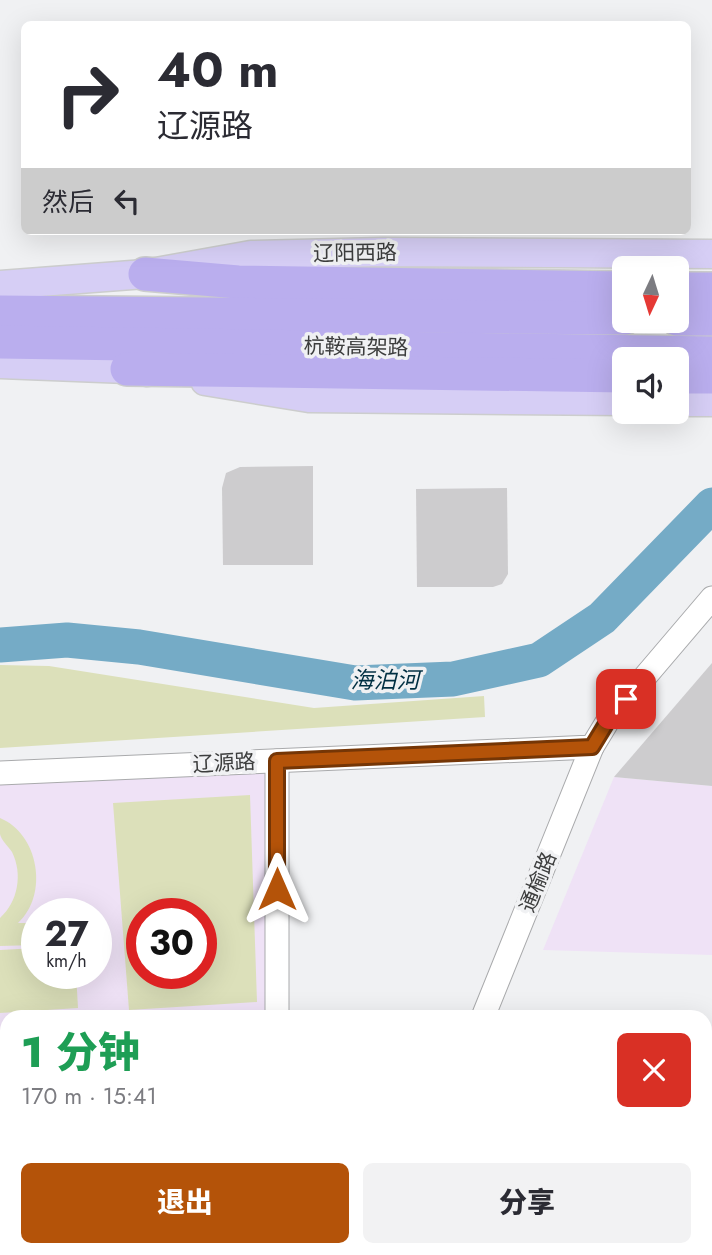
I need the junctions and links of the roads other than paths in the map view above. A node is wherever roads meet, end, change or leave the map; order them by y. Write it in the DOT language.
graph roads {
  1 [pos="712,254"];
  2 [pos="145,274"];
  3 [pos="0,285"];
  4 [pos="612,288"];
  5 [pos="690,289"];
  6 [pos="712,289"];
  7 [pos="0,312"];
  8 [pos="612,318"];
  9 [pos="690,319"];
  10 [pos="712,319"];
  11 [pos="0,342"];
  12 [pos="712,353"];
  13 [pos="0,365"];
  14 [pos="127,369"];
  15 [pos="612,376"];
  16 [pos="689,377"];
  17 [pos="712,377"];
  18 [pos="612,401"];
  19 [pos="689,402"];
  20 [pos="712,402"];
  21 [pos="712,598"];
  22 [pos="592,747"];
  23 [pos="277,761"];
  24 [pos="0,773"];
  25 [pos="277,1010"];
  26 [pos="486,1010"];
  1 -- 2 [label="main road, 辽阳西路"];
  2 -- 3 [label="main road, 辽阳西路"];
  2 -- 4 [label="highway"];
  5 -- 6 [label="highway"];
  7 -- 8 [label="highway, 杭鞍高架路"];
  9 -- 10 [label="highway"];
  11 -- 12 [label="highway, 杭鞍高架路"];
  13 -- 14 [label="main road"];
  14 -- 15 [label="highway"];
  14 -- 18 [label="main road"];
  16 -- 17 [label="highway"];
  19 -- 20 [label="main road"];
  21 -- 22 [label="street"];
  22 -- 23 [label="street, 辽源路"];
  22 -- 26 [label="street, 通榆路"];
  23 -- 24 [label="street, 辽源路"];
  23 -- 25 [label="street"];
}
